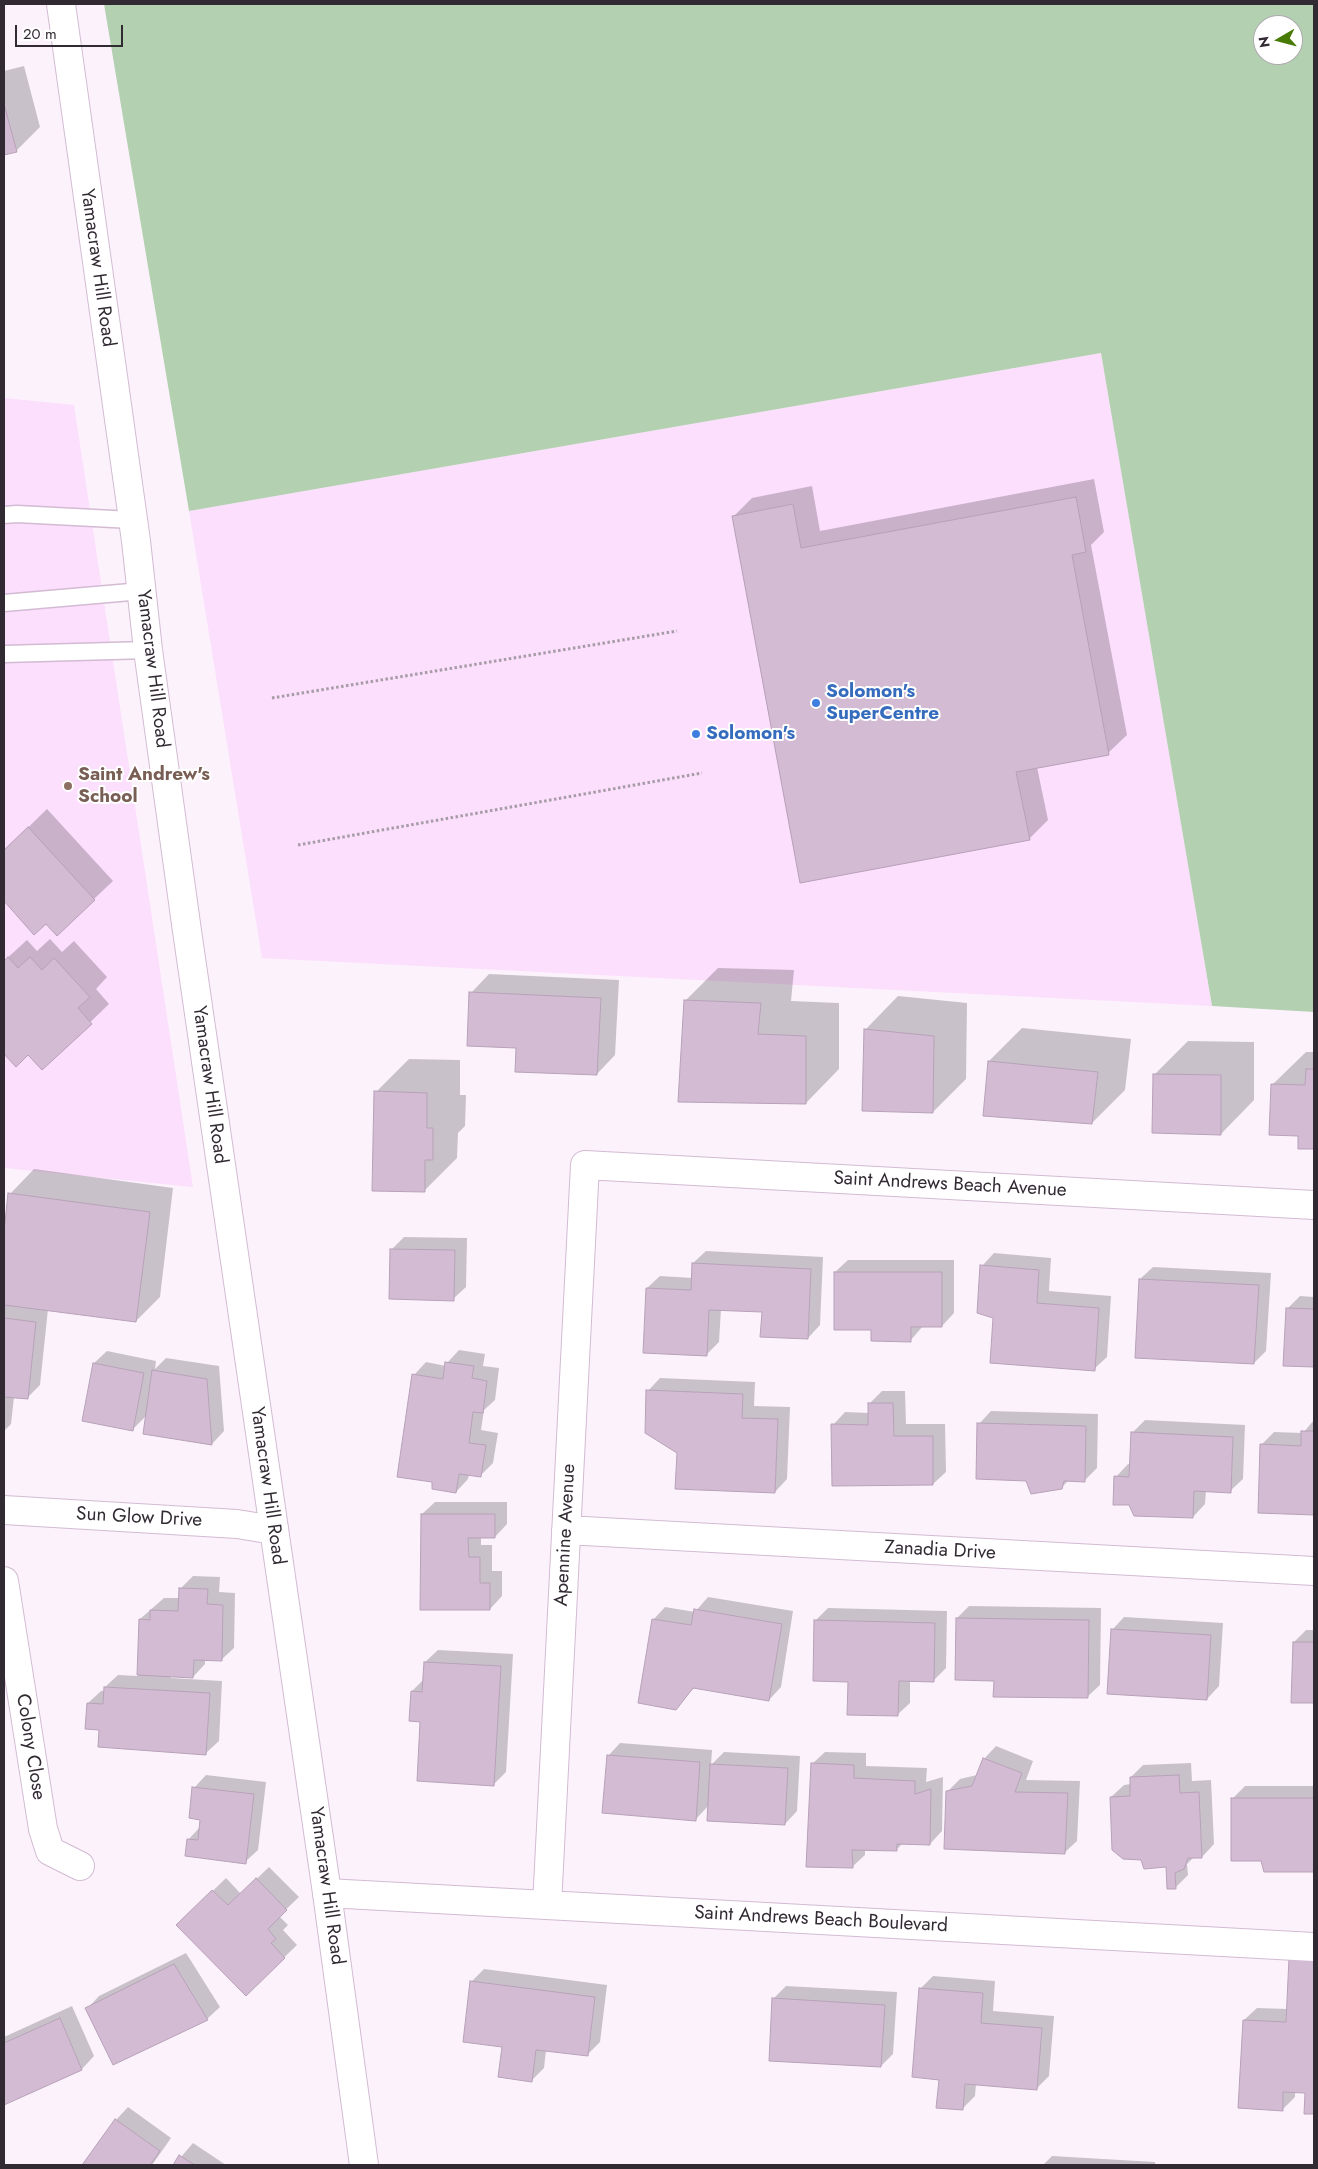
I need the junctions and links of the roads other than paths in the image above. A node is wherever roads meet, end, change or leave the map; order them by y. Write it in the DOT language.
graph roads {
  1 [pos="61,4"];
  2 [pos="4,515"];
  3 [pos="132,520"];
  4 [pos="142,592"];
  5 [pos="4,603"];
  6 [pos="148,650"];
  7 [pos="4,654"];
  8 [pos="586,1165"];
  9 [pos="1314,1205"];
  10 [pos="4,1510"];
  11 [pos="274,1530"];
  12 [pos="566,1530"];
  13 [pos="1314,1571"];
  14 [pos="4,1581"];
  15 [pos="80,1866"];
  16 [pos="327,1893"];
  17 [pos="547,1905"];
  18 [pos="1314,1947"];
  19 [pos="364,2165"];
  1 -- 3 [label="street, Yamacraw Hill Road"];
  2 -- 3 [label="lane"];
  3 -- 4 [label="street, Yamacraw Hill Road"];
  4 -- 5 [label="lane"];
  4 -- 6 [label="street, Yamacraw Hill Road"];
  6 -- 7 [label="lane"];
  6 -- 11 [label="street, Yamacraw Hill Road"];
  8 -- 9 [label="street, Saint Andrews Beach Avenue"];
  8 -- 12 [label="street, Apennine Avenue"];
  10 -- 11 [label="street, Sun Glow Drive"];
  11 -- 16 [label="street, Yamacraw Hill Road"];
  12 -- 13 [label="street, Zanadia Drive"];
  12 -- 17 [label="street, Apennine Avenue"];
  14 -- 15 [label="street, Colony Close"];
  16 -- 17 [label="street, Saint Andrews Beach Boulevard"];
  16 -- 19 [label="street, Yamacraw Hill Road"];
  17 -- 18 [label="street, Saint Andrews Beach Boulevard"];
}
